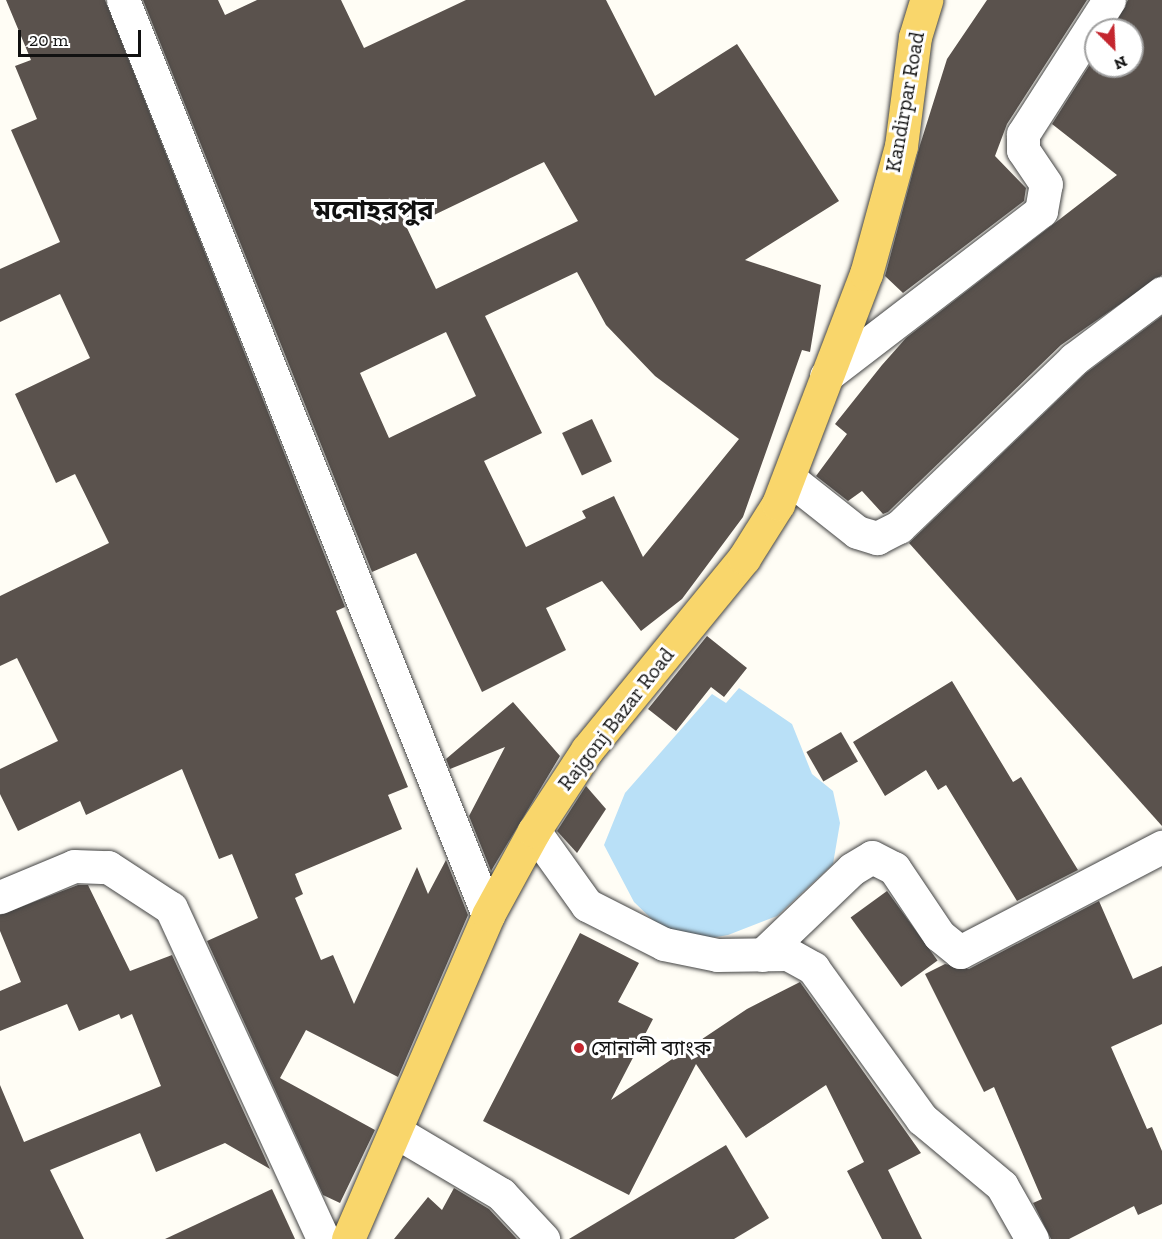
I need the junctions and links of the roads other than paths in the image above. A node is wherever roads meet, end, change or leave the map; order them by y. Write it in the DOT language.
graph roads {
  1 [pos="123,0"];
  2 [pos="926,0"];
  3 [pos="1109,0"];
  4 [pos="866,274"];
  5 [pos="1162,293"];
  6 [pos="826,376"];
  7 [pos="790,479"];
  8 [pos="534,831"];
  9 [pos="1162,848"];
  10 [pos="0,897"];
  11 [pos="489,915"];
  12 [pos="762,954"];
  13 [pos="398,1133"];
  14 [pos="324,1239"];
  15 [pos="348,1239"];
  16 [pos="543,1239"];
  17 [pos="1032,1239"];
  1 -- 11 [label="street"];
  2 -- 4 [label="main road, Kandirpar Road"];
  3 -- 6 [label="street"];
  4 -- 6 [label="main road, Rajgonj Bazar Road"];
  5 -- 7 [label="street"];
  6 -- 7 [label="main road, Rajgonj Bazar Road"];
  7 -- 8 [label="main road, Rajgonj Bazar Road"];
  8 -- 11 [label="main road, Rajgonj Bazar Road"];
  8 -- 12 [label="street"];
  9 -- 12 [label="street"];
  10 -- 14 [label="street"];
  11 -- 13 [label="main road, Rajgonj Bazar Road"];
  12 -- 17 [label="street"];
  13 -- 15 [label="main road, Rajgonj Bazar Road"];
  13 -- 16 [label="street"];
}
